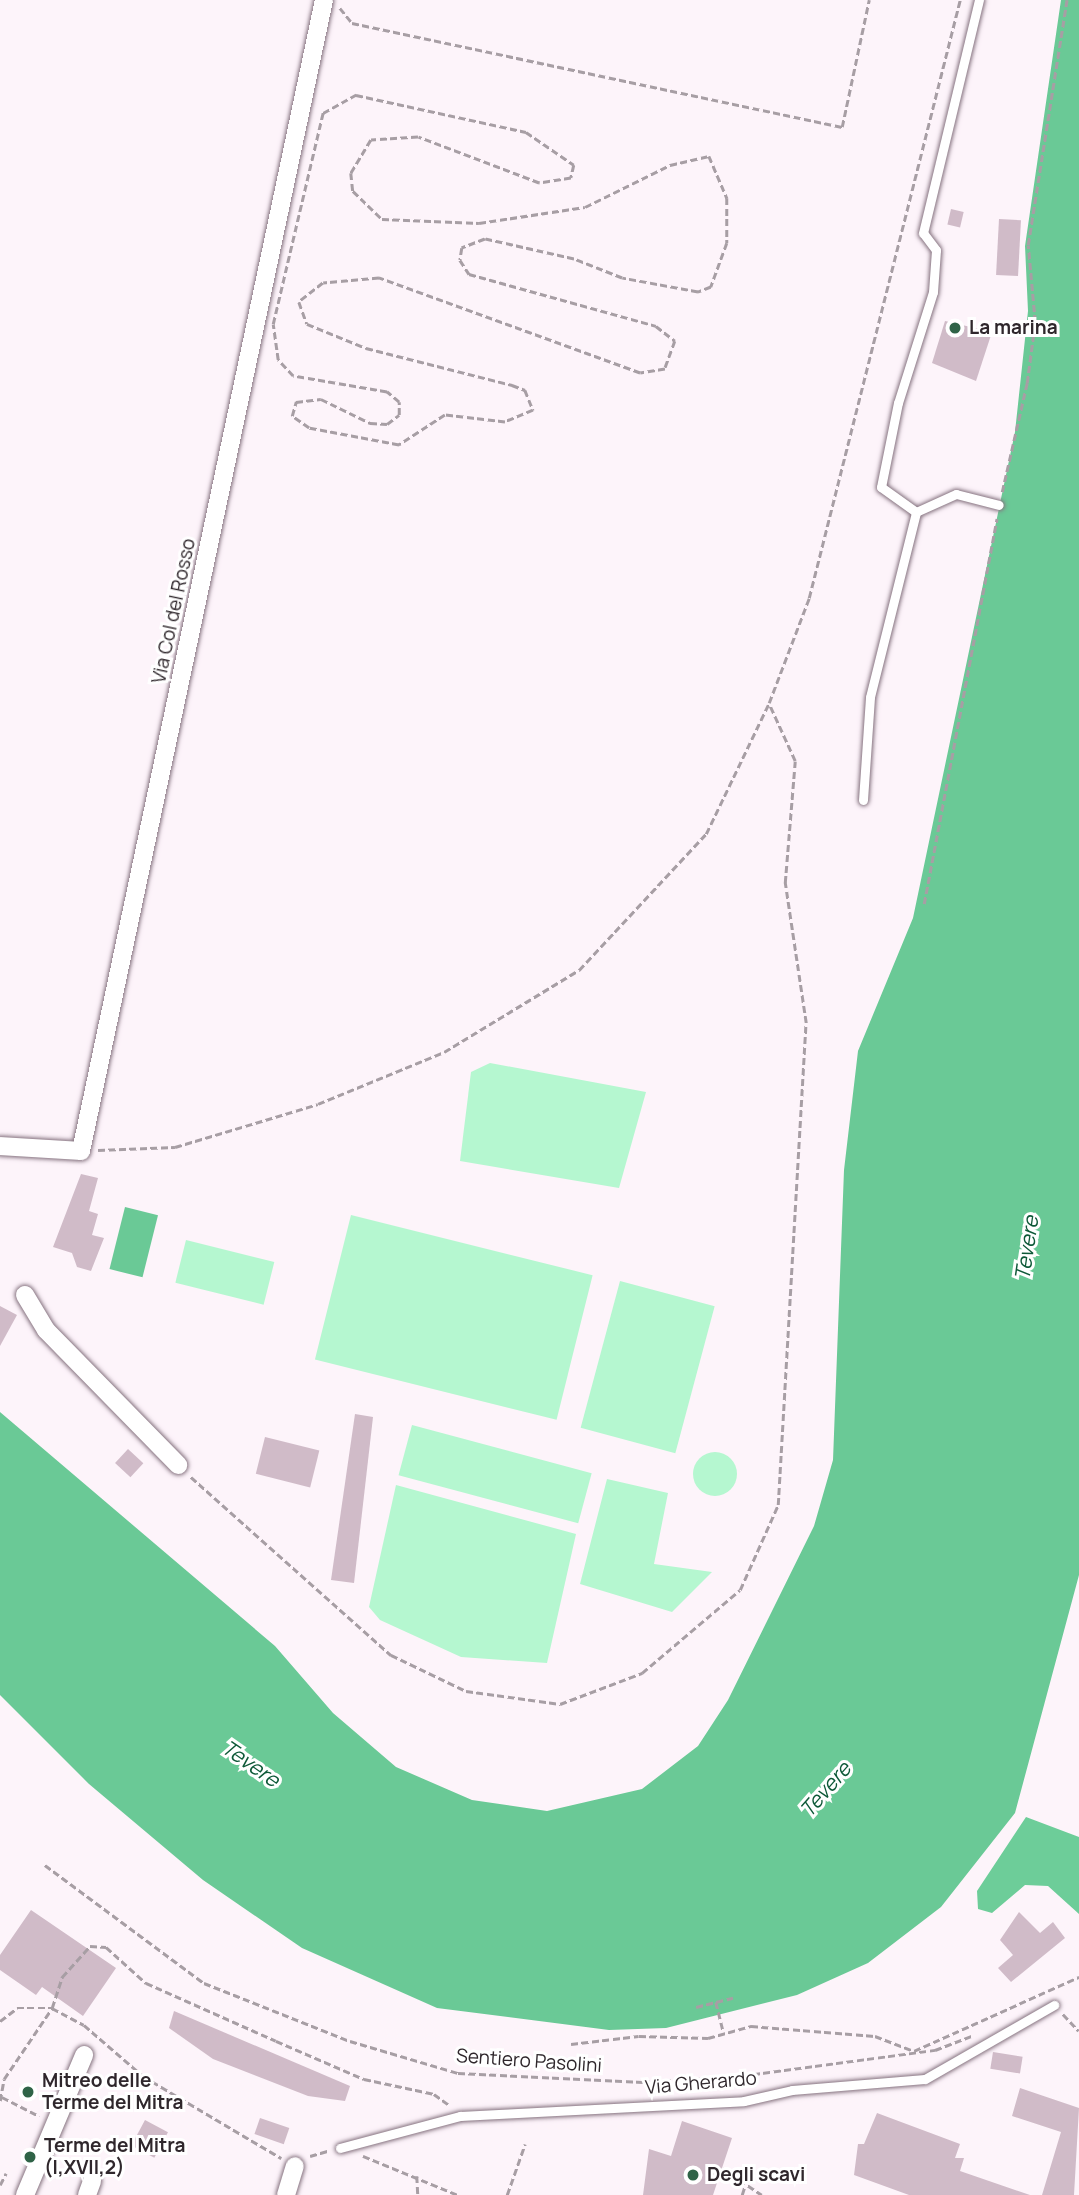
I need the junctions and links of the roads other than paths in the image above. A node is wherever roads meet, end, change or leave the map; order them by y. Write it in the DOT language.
graph roads {
  1 [pos="324,0"];
  2 [pos="979,0"];
  3 [pos="999,505"];
  4 [pos="916,512"];
  5 [pos="863,800"];
  6 [pos="0,1146"];
  7 [pos="25,1295"];
  8 [pos="178,1465"];
  9 [pos="1052,2001"];
  10 [pos="84,2055"];
  11 [pos="340,2148"];
  12 [pos="295,2166"];
  13 [pos="25,2195"];
  14 [pos="286,2195"];
  1 -- 6 [label="street, Via Col del Rosso"];
  2 -- 4 [label="lane"];
  3 -- 4 [label="lane"];
  4 -- 5 [label="lane"];
  7 -- 8 [label="street"];
  9 -- 11 [label="lane, Via Gherardo"];
  10 -- 13 [label="street"];
  12 -- 14 [label="street"];
}
